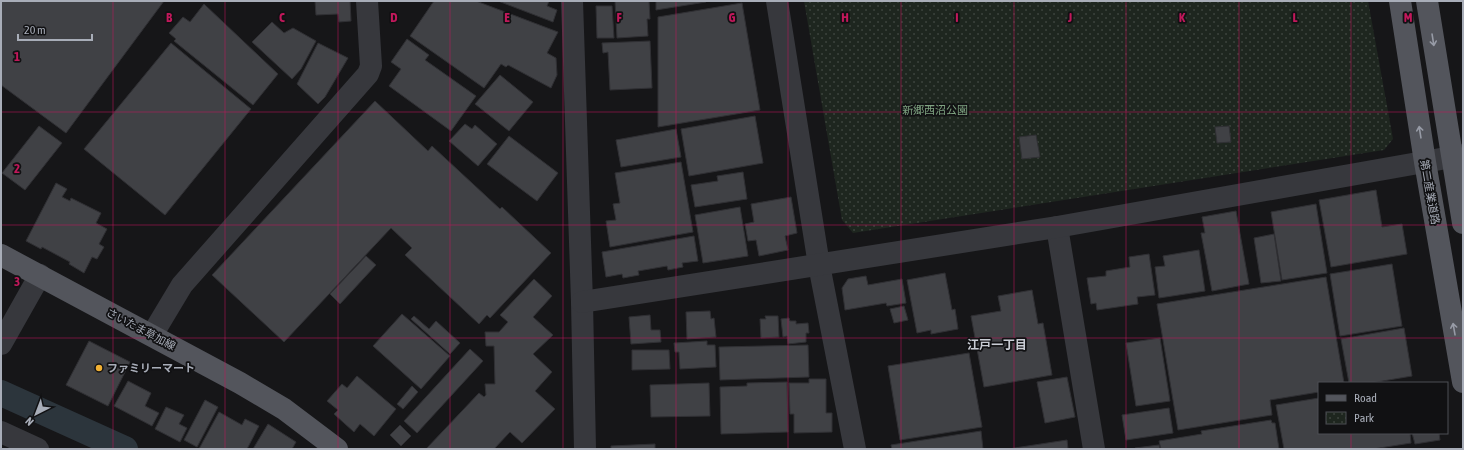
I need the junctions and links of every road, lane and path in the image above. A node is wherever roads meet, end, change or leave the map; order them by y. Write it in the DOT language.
graph roads {
  1 [pos="367,1"];
  2 [pos="572,1"];
  3 [pos="777,1"];
  4 [pos="1400,1"];
  5 [pos="1427,1"];
  6 [pos="1457,156"];
  7 [pos="1425,162"];
  8 [pos="1463,223"];
  9 [pos="1057,227"];
  10 [pos="1,255"];
  11 [pos="819,265"];
  12 [pos="40,275"];
  13 [pos="582,302"];
  14 [pos="152,335"];
  15 [pos="1,344"];
  16 [pos="1463,382"];
  17 [pos="1,432"];
  18 [pos="38,449"];
  19 [pos="337,449"];
  20 [pos="585,449"];
  21 [pos="855,449"];
  22 [pos="1094,449"];
  1 -- 14 [label="street"];
  2 -- 13 [label="street"];
  3 -- 11 [label="street"];
  7 -- 4 [label="main road, 第二産業道路, one-way"];
  5 -- 6 [label="main road, one-way"];
  6 -- 7 [label="street"];
  6 -- 8 [label="main road"];
  7 -- 9 [label="street"];
  16 -- 7 [label="main road, 第二産業道路, one-way"];
  9 -- 11 [label="street"];
  9 -- 22 [label="street"];
  10 -- 12 [label="main road, さいたま草加線"];
  11 -- 13 [label="street"];
  11 -- 21 [label="street"];
  12 -- 14 [label="main road, さいたま草加線"];
  12 -- 15 [label="street"];
  13 -- 20 [label="street"];
  14 -- 19 [label="main road, さいたま草加線"];
  17 -- 18 [label="street"];
}
